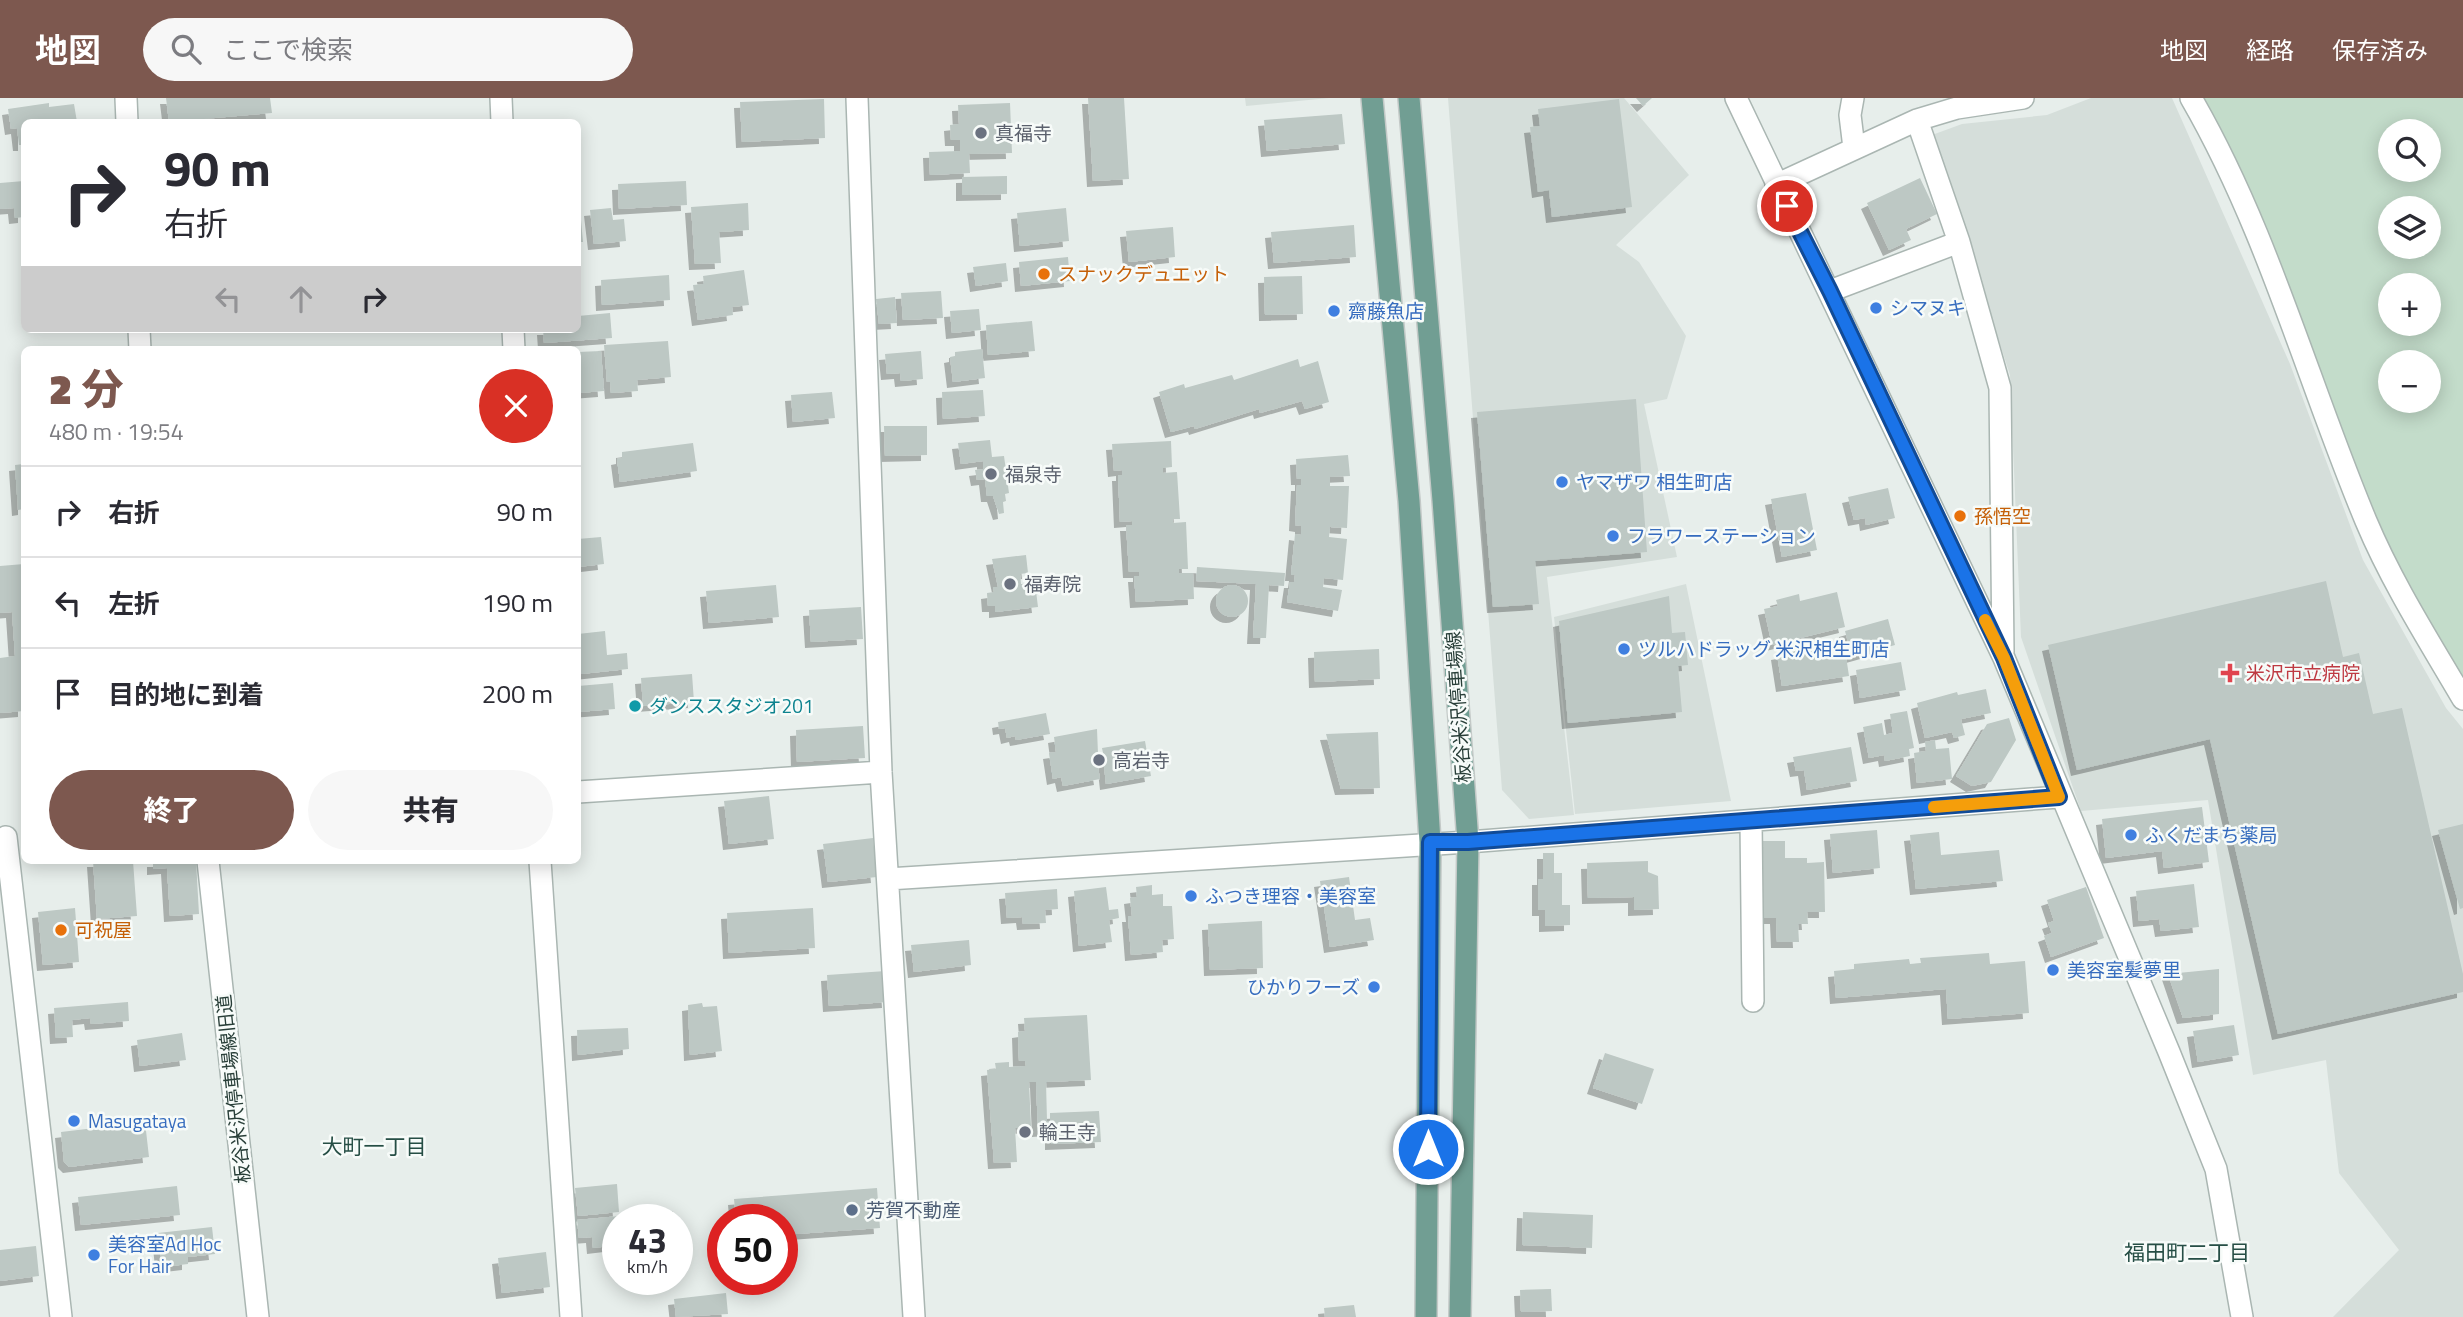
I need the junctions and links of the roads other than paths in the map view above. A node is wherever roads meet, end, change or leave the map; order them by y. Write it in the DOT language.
graph roads {
  1 [pos="126,98"];
  2 [pos="501,98"];
  3 [pos="857,98"];
  4 [pos="1372,98"];
  5 [pos="1409,98"];
  6 [pos="1737,98"];
  7 [pos="1853,98"];
  8 [pos="2023,98"];
  9 [pos="2191,98"];
  10 [pos="127,119"];
  11 [pos="502,119"];
  12 [pos="1917,120"];
  13 [pos="1854,148"];
  14 [pos="1776,185"];
  15 [pos="1959,242"];
  16 [pos="1830,291"];
  17 [pos="2004,658"];
  18 [pos="2463,699"];
  19 [pos="880,772"];
  20 [pos="581,792"];
  21 [pos="2059,797"];
  22 [pos="1751,821"];
  23 [pos="10,837"];
  24 [pos="1430,842"];
  25 [pos="1468,842"];
  26 [pos="208,864"];
  27 [pos="540,864"];
  28 [pos="888,879"];
  29 [pos="1753,1001"];
  30 [pos="61,1317"];
  31 [pos="258,1317"];
  32 [pos="571,1317"];
  33 [pos="914,1317"];
  34 [pos="1426,1317"];
  35 [pos="1460,1317"];
  36 [pos="2242,1317"];
  1 -- 10 [label="street"];
  2 -- 11 [label="street"];
  3 -- 19 [label="street"];
  4 -- 24 [label="main road, 板谷米沢停車場線"];
  5 -- 25 [label="main road, 板谷米沢停車場線"];
  6 -- 14 [label="street"];
  7 -- 13 [label="street"];
  8 -- 12 [label="street"];
  9 -- 18 [label="street"];
  12 -- 13 [label="street"];
  12 -- 15 [label="street"];
  13 -- 14 [label="street"];
  14 -- 16 [label="street"];
  15 -- 16 [label="street"];
  15 -- 17 [label="street"];
  16 -- 17 [label="street"];
  17 -- 21 [label="street"];
  19 -- 20 [label="street"];
  19 -- 28 [label="street"];
  21 -- 22 [label="street"];
  21 -- 36 [label="street"];
  22 -- 25 [label="street"];
  22 -- 29 [label="street"];
  23 -- 30 [label="street"];
  24 -- 25 [label="street"];
  24 -- 28 [label="street"];
  24 -- 34 [label="main road, 板谷米沢停車場線"];
  25 -- 35 [label="main road, 板谷米沢停車場線"];
  26 -- 31 [label="street, 板谷米沢停車場線旧道"];
  27 -- 32 [label="street"];
  28 -- 33 [label="street"];
}
